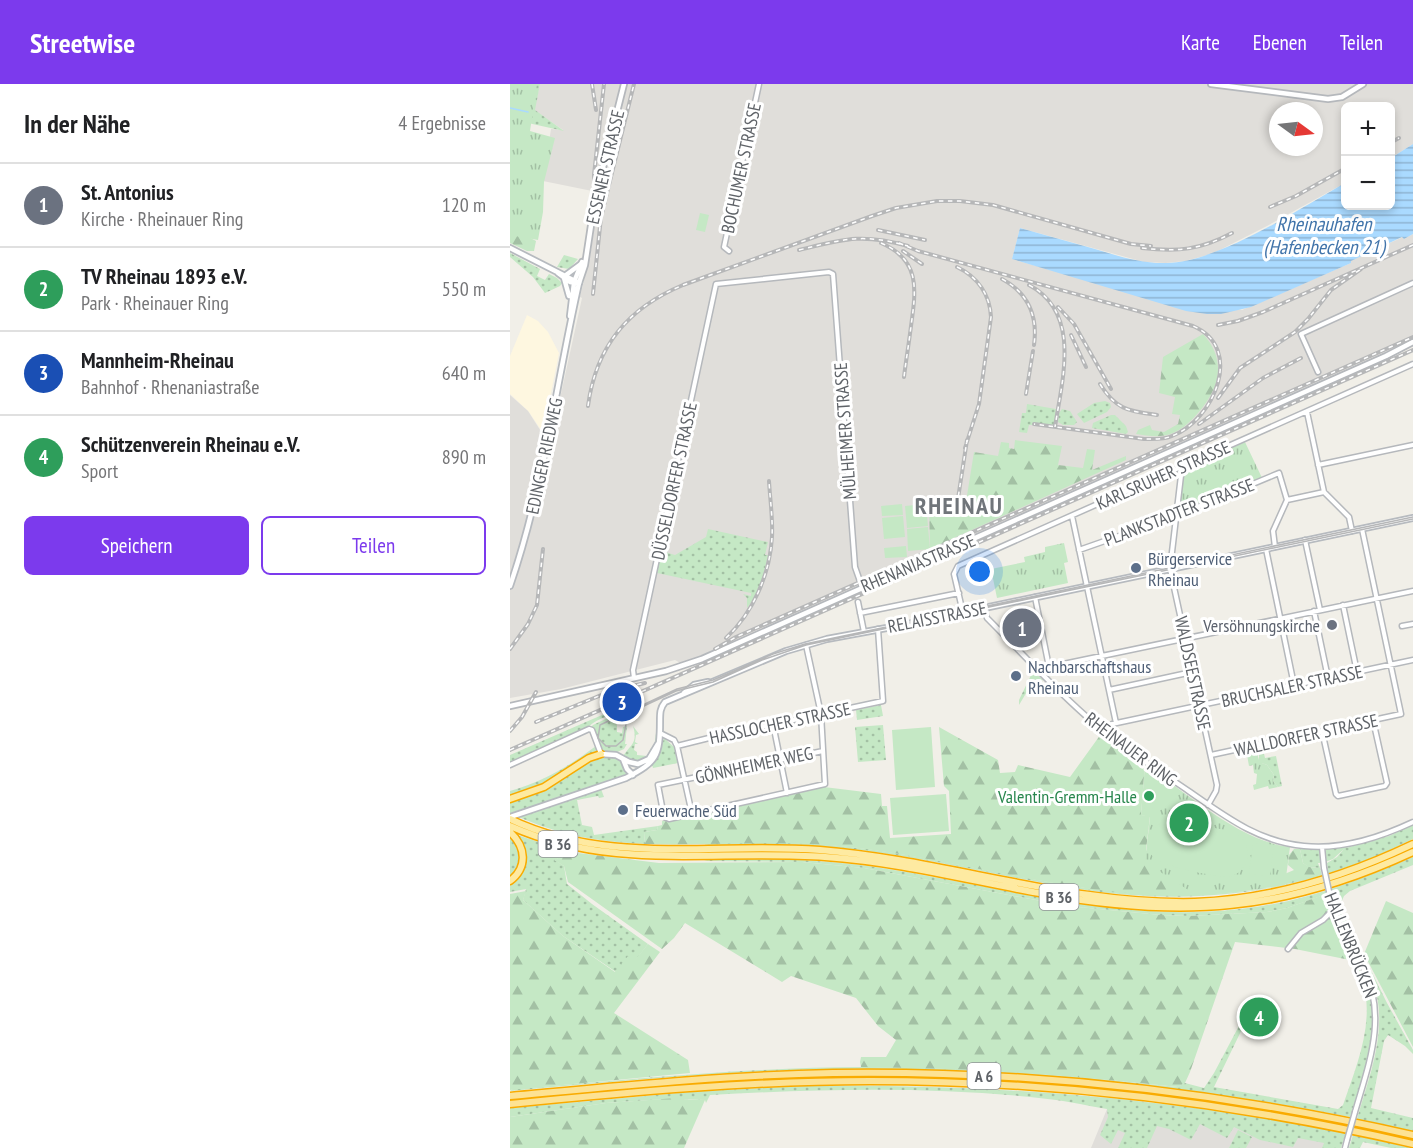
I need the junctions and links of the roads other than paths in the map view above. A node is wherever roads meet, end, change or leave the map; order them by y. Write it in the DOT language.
graph roads {
  1 [pos="624,84"];
  2 [pos="759,84"];
  3 [pos="1211,84"];
  4 [pos="1363,84"];
  5 [pos="510,248"];
  6 [pos="587,251"];
  7 [pos="729,251"];
  8 [pos="581,264"];
  9 [pos="833,273"];
  10 [pos="565,277"];
  11 [pos="576,282"];
  12 [pos="1413,284"];
  13 [pos="570,302"];
  14 [pos="570,325"];
  15 [pos="1413,342"];
  16 [pos="1413,364"];
  17 [pos="1318,372"];
  18 [pos="1307,412"];
  19 [pos="1413,445"];
  20 [pos="1318,465"];
  21 [pos="1182,467"];
  22 [pos="1323,492"];
  23 [pos="1287,500"];
  24 [pos="1072,516"];
  25 [pos="1176,516"];
  26 [pos="1413,518"];
  27 [pos="1362,529"];
  28 [pos="1352,531"];
  29 [pos="1305,540"];
  30 [pos="1275,547"];
  31 [pos="1266,549"];
  32 [pos="1079,550"];
  33 [pos="1170,569"];
  34 [pos="510,586"];
  35 [pos="1087,586"];
  36 [pos="862,587"];
  37 [pos="1413,591"];
  38 [pos="958,593"];
  39 [pos="1035,597"];
  40 [pos="1377,598"];
  41 [pos="858,602"];
  42 [pos="1343,605"];
  43 [pos="984,608"];
  44 [pos="1320,610"];
  45 [pos="1314,612"];
  46 [pos="861,613"];
  47 [pos="963,613"];
  48 [pos="1280,619"];
  49 [pos="1413,624"];
  50 [pos="1402,626"];
  51 [pos="878,629"];
  52 [pos="864,632"];
  53 [pos="1185,639"];
  54 [pos="806,645"];
  55 [pos="1102,656"];
  56 [pos="1413,660"];
  57 [pos="1391,665"];
  58 [pos="1049,667"];
  59 [pos="1192,672"];
  60 [pos="1357,672"];
  61 [pos="1042,673"];
  62 [pos="634,678"];
  63 [pos="1328,678"];
  64 [pos="1294,685"];
  65 [pos="1109,690"];
  66 [pos="1200,705"];
  67 [pos="510,706"];
  68 [pos="821,714"];
  69 [pos="1373,720"];
  70 [pos="1116,723"];
  71 [pos="773,724"];
  72 [pos="1322,731"];
  73 [pos="1104,732"];
  74 [pos="660,733"];
  75 [pos="660,739"];
  76 [pos="677,746"];
  77 [pos="823,751"];
  78 [pos="601,753"];
  79 [pos="1211,755"];
  80 [pos="623,759"];
  81 [pos="649,759"];
  82 [pos="780,760"];
  83 [pos="629,762"];
  84 [pos="510,765"];
  85 [pos="646,766"];
  86 [pos="633,775"];
  87 [pos="684,780"];
  88 [pos="787,793"];
  89 [pos="510,799"];
  90 [pos="1208,805"];
  91 [pos="692,814"];
  92 [pos="511,821"];
  93 [pos="1413,822"];
  94 [pos="510,832"];
  95 [pos="1413,844"];
  96 [pos="1322,847"];
  97 [pos="1413,852"];
  98 [pos="698,853"];
  99 [pos="510,881"];
  100 [pos="1333,910"];
  101 [pos="1288,949"];
  102 [pos="510,1096"];
  103 [pos="510,1104"];
  104 [pos="1413,1135"];
  105 [pos="1413,1144"];
  106 [pos="1345,1148"];
  1 -- 6 [label="main road, ESSENER STRASSE"];
  2 -- 7 [label="street, BOCHUMER STRASSE"];
  3 -- 4 [label="main road"];
  5 -- 10 [label="main road"];
  6 -- 8 [label="main road, ESSENER STRASSE"];
  6 -- 11 [label="main road, ESSENER STRASSE"];
  8 -- 10 [label="main road"];
  8 -- 11 [label="main road, ESSENER STRASSE"];
  9 -- 36 [label="street, MÜLHEIMER STRASSE"];
  9 -- 62 [label="street, DÜSSELDORFER STRASSE"];
  10 -- 11 [label="main road"];
  10 -- 13 [label="main road"];
  11 -- 13 [label="main road, EDINGER RIEDWEG"];
  11 -- 14 [label="main road, EDINGER RIEDWEG"];
  12 -- 17 [label="street"];
  13 -- 14 [label="main road, EDINGER RIEDWEG"];
  14 -- 34 [label="main road, EDINGER RIEDWEG"];
  15 -- 36 [label="main road, RHENANIASTRASSE"];
  16 -- 18 [label="street, KARLSRUHER STRASSE"];
  18 -- 20 [label="street"];
  18 -- 21 [label="street, KARLSRUHER STRASSE"];
  19 -- 20 [label="street"];
  20 -- 22 [label="street"];
  21 -- 24 [label="street, KARLSRUHER STRASSE"];
  21 -- 25 [label="street, WALDSEESTRASSE"];
  22 -- 23 [label="street"];
  22 -- 28 [label="street"];
  23 -- 25 [label="street, PLANKSTADTER STRASSE"];
  23 -- 30 [label="street"];
  24 -- 32 [label="street"];
  24 -- 38 [label="street, KARLSRUHER STRASSE"];
  25 -- 32 [label="street, PLANKSTADTER STRASSE"];
  25 -- 33 [label="street, WALDSEESTRASSE"];
  26 -- 27 [label="main road, RELAISSTRASSE"];
  27 -- 28 [label="main road, RELAISSTRASSE"];
  27 -- 40 [label="street"];
  28 -- 29 [label="main road, RELAISSTRASSE"];
  29 -- 30 [label="main road, RELAISSTRASSE"];
  29 -- 44 [label="street"];
  30 -- 31 [label="main road, RELAISSTRASSE"];
  31 -- 33 [label="main road, RELAISSTRASSE"];
  31 -- 48 [label="street"];
  32 -- 35 [label="street"];
  33 -- 35 [label="main road, RELAISSTRASSE"];
  33 -- 53 [label="street, WALDSEESTRASSE"];
  35 -- 39 [label="main road, RELAISSTRASSE"];
  35 -- 55 [label="street"];
  36 -- 62 [label="main road, RHENANIASTRASSE"];
  37 -- 40 [label="street"];
  38 -- 46 [label="street"];
  38 -- 47 [label="street, KARLSRUHER STRASSE"];
  39 -- 43 [label="main road, RELAISSTRASSE"];
  39 -- 58 [label="street"];
  40 -- 42 [label="street"];
  40 -- 57 [label="street"];
  41 -- 46 [label="street"];
  42 -- 44 [label="street"];
  42 -- 60 [label="street"];
  43 -- 47 [label="main road, RELAISSTRASSE"];
  43 -- 61 [label="street, RHEINAUER RING"];
  44 -- 45 [label="street"];
  45 -- 48 [label="street"];
  45 -- 63 [label="street"];
  46 -- 52 [label="street"];
  47 -- 51 [label="main road, RELAISSTRASSE"];
  48 -- 53 [label="street"];
  48 -- 64 [label="street"];
  49 -- 50 [label="street"];
  51 -- 52 [label="main road, RELAISSTRASSE"];
  51 -- 68 [label="street, HASSLOCHER STRASSE"];
  52 -- 54 [label="main road, RELAISSTRASSE"];
  53 -- 55 [label="street"];
  53 -- 59 [label="street, WALDSEESTRASSE"];
  54 -- 68 [label="street"];
  54 -- 74 [label="main road, RELAISSTRASSE"];
  55 -- 58 [label="street"];
  55 -- 65 [label="street"];
  56 -- 57 [label="street, BRUCHSALER STRASSE"];
  57 -- 60 [label="street, BRUCHSALER STRASSE"];
  57 -- 69 [label="street, WALLDORFER STRASSE"];
  58 -- 61 [label="street"];
  59 -- 65 [label="street"];
  59 -- 66 [label="street, WALDSEESTRASSE"];
  60 -- 63 [label="street, BRUCHSALER STRASSE"];
  61 -- 73 [label="street, RHEINAUER RING"];
  62 -- 67 [label="main road, RHENANIASTRASSE"];
  63 -- 64 [label="street, BRUCHSALER STRASSE"];
  64 -- 66 [label="street, BRUCHSALER STRASSE"];
  65 -- 70 [label="street"];
  66 -- 70 [label="street, BRUCHSALER STRASSE"];
  66 -- 79 [label="street, WALDSEESTRASSE"];
  68 -- 71 [label="street, HASSLOCHER STRASSE"];
  68 -- 77 [label="street"];
  69 -- 72 [label="street, WALLDORFER STRASSE"];
  69 -- 72 [label="street"];
  70 -- 73 [label="street, BRUCHSALER STRASSE"];
  71 -- 76 [label="street, HASSLOCHER STRASSE"];
  71 -- 82 [label="street"];
  72 -- 79 [label="street, WALLDORFER STRASSE"];
  73 -- 90 [label="street, RHEINAUER RING"];
  74 -- 75 [label="main road, RELAISSTRASSE"];
  74 -- 76 [label="street"];
  75 -- 81 [label="main road, RELAISSTRASSE"];
  75 -- 85 [label="main road, RELAISSTRASSE"];
  76 -- 87 [label="street"];
  77 -- 82 [label="street, GÖNNHEIMER WEG"];
  77 -- 88 [label="street"];
  78 -- 80 [label="main road"];
  78 -- 84 [label="street"];
  78 -- 89 [label="highway"];
  79 -- 90 [label="street, WALDSEESTRASSE"];
  80 -- 83 [label="main road"];
  80 -- 86 [label="main road"];
  81 -- 83 [label="main road"];
  81 -- 85 [label="main road, RELAISSTRASSE"];
  82 -- 87 [label="street, GÖNNHEIMER WEG"];
  82 -- 88 [label="street"];
  83 -- 86 [label="main road"];
  85 -- 86 [label="main road, RELAISSTRASSE"];
  86 -- 92 [label="main road, RELAISSTRASSE"];
  87 -- 91 [label="street"];
  87 -- 91 [label="street, GÖNNHEIMER WEG"];
  88 -- 91 [label="street"];
  90 -- 96 [label="street, RHEINAUER RING"];
  92 -- 98 [label="highway, B 36"];
  93 -- 96 [label="street, RHEINAUER RING"];
  94 -- 99 [label="highway"];
  95 -- 98 [label="highway, B 36"];
  96 -- 100 [label="street, HALLENBRÜCKEN, bridge"];
  97 -- 98 [label="highway, B 36"];
  100 -- 101 [label="street"];
  100 -- 106 [label="street, HALLENBRÜCKEN, bridge"];
  102 -- 104 [label="highway, A 6"];
  103 -- 105 [label="highway, A 6"];
}
